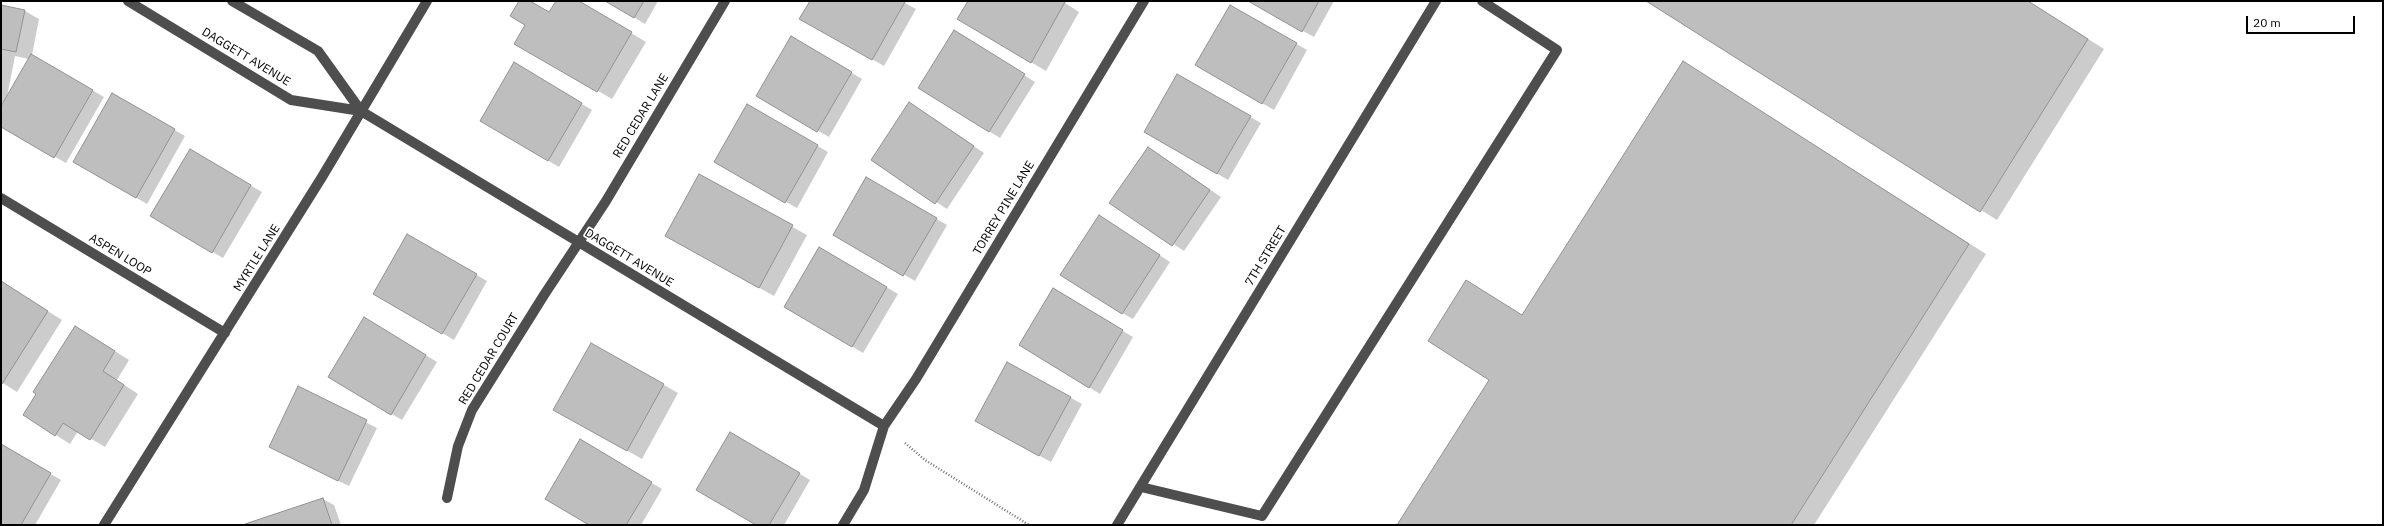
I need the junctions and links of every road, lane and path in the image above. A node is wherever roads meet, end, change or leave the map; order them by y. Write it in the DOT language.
graph roads {
  1 [pos="128,1"];
  2 [pos="232,1"];
  3 [pos="427,1"];
  4 [pos="725,1"];
  5 [pos="1144,1"];
  6 [pos="1436,1"];
  7 [pos="1482,1"];
  8 [pos="361,111"];
  9 [pos="1,198"];
  10 [pos="577,243"];
  11 [pos="225,333"];
  12 [pos="884,426"];
  13 [pos="1141,487"];
  14 [pos="447,498"];
  15 [pos="104,525"];
  16 [pos="844,525"];
  17 [pos="1029,525"];
  18 [pos="1117,525"];
  1 -- 8 [label="street, DAGGETT AVENUE"];
  2 -- 8 [label="street, DAGGETT AVENUE"];
  3 -- 8 [label="street, MYRTLE LANE"];
  4 -- 10 [label="street, RED CEDAR LANE"];
  5 -- 12 [label="street, TORREY PINE LANE"];
  6 -- 13 [label="street, 7TH STREET"];
  7 -- 13 [label="street"];
  8 -- 10 [label="street, DAGGETT AVENUE"];
  8 -- 11 [label="street, MYRTLE LANE"];
  9 -- 11 [label="street, ASPEN LOOP"];
  10 -- 12 [label="street, DAGGETT AVENUE"];
  10 -- 14 [label="street, RED CEDAR COURT"];
  11 -- 15 [label="street, MYRTLE LANE"];
  12 -- 16 [label="street, TORREY PINE LANE"];
  12 -- 17 [label="path"];
  13 -- 18 [label="street, 7TH STREET"];
}
